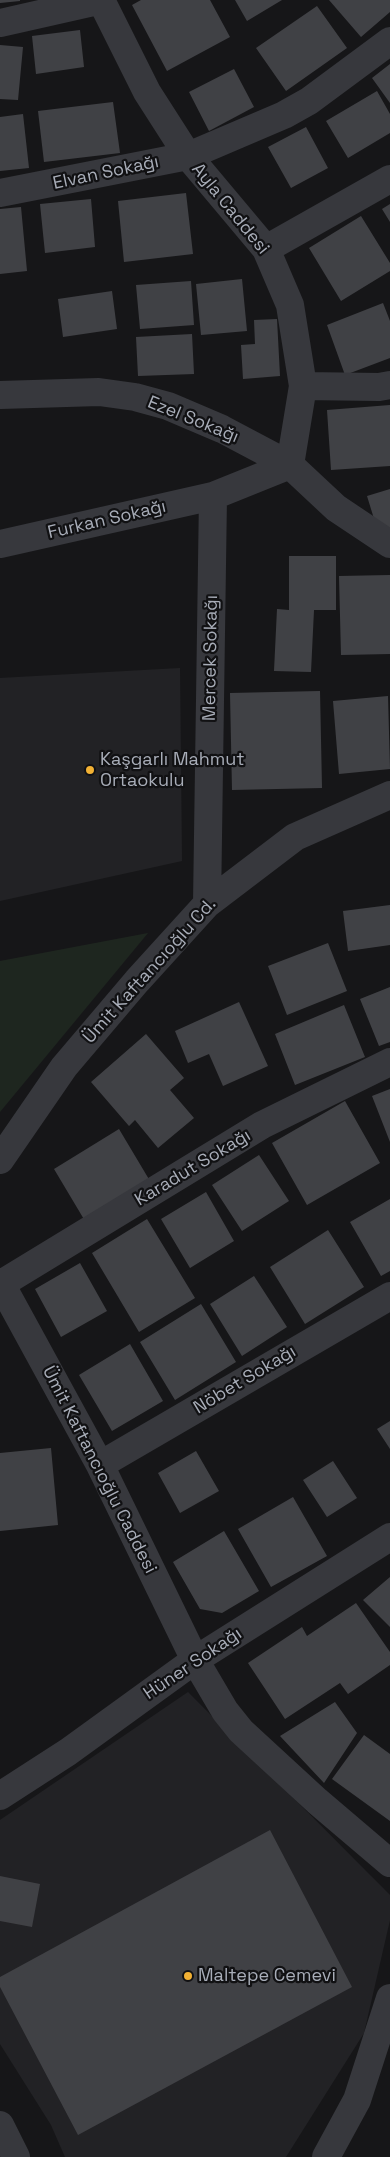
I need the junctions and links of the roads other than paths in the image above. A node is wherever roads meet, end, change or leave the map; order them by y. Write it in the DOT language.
graph roads {
  1 [pos="102,0"];
  2 [pos="0,23"];
  3 [pos="390,41"];
  4 [pos="188,156"];
  5 [pos="390,179"];
  6 [pos="0,193"];
  7 [pos="266,249"];
  8 [pos="390,385"];
  9 [pos="303,386"];
  10 [pos="0,395"];
  11 [pos="290,466"];
  12 [pos="213,496"];
  13 [pos="0,544"];
  14 [pos="390,544"];
  15 [pos="390,795"];
  16 [pos="207,904"];
  17 [pos="390,1062"];
  18 [pos="0,1160"];
  19 [pos="1,1283"];
  20 [pos="390,1296"];
  21 [pos="100,1465"];
  22 [pos="390,1537"];
  23 [pos="195,1660"];
  24 [pos="0,1796"];
  25 [pos="390,1863"];
  26 [pos="390,1998"];
  27 [pos="0,2125"];
  28 [pos="16,2157"];
  29 [pos="326,2157"];
  1 -- 2 [label="street"];
  1 -- 4 [label="street, Ayla Caddesi"];
  3 -- 4 [label="street, Elvan Sokağı"];
  4 -- 6 [label="street, Elvan Sokağı"];
  4 -- 7 [label="street, Ayla Caddesi"];
  5 -- 7 [label="street"];
  7 -- 9 [label="street, Ayla Caddesi"];
  8 -- 9 [label="street"];
  9 -- 11 [label="street, Ayla Caddesi"];
  10 -- 11 [label="street, Ezel Sokağı"];
  11 -- 12 [label="street"];
  11 -- 14 [label="street"];
  12 -- 13 [label="street, Furkan Sokağı"];
  12 -- 16 [label="street, Mercek Sokağı"];
  15 -- 16 [label="street, Ümit Kaftancıoğlu Cd."];
  16 -- 18 [label="street, Ümit Kaftancıoğlu Cd."];
  17 -- 19 [label="street, Karadut Sokağı"];
  19 -- 21 [label="street, Ümit Kaftancıoğlu Caddesi"];
  20 -- 21 [label="street, Nöbet Sokağı"];
  21 -- 23 [label="street, Ümit Kaftancıoğlu Caddesi"];
  22 -- 23 [label="street, Hüner Sokağı"];
  23 -- 24 [label="street, Hüner Sokağı"];
  23 -- 25 [label="street, Ümit Kaftancıoğlu Caddesi"];
  26 -- 29 [label="street"];
  27 -- 28 [label="street"];
}
